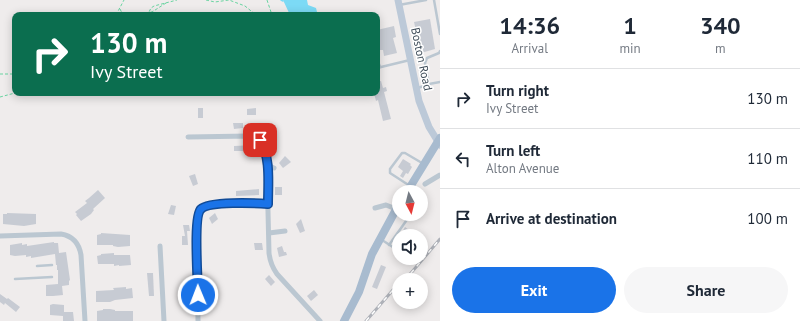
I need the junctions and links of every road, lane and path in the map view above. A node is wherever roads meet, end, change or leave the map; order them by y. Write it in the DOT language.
graph roads {
  1 [pos="124,0"];
  2 [pos="177,0"];
  3 [pos="206,0"];
  4 [pos="229,0"];
  5 [pos="267,0"];
  6 [pos="426,0"];
  7 [pos="434,0"];
  8 [pos="399,2"];
  9 [pos="166,3"];
  10 [pos="119,8"];
  11 [pos="118,12"];
  12 [pos="121,12"];
  13 [pos="150,12"];
  14 [pos="153,12"];
  15 [pos="253,12"];
  16 [pos="271,12"];
  17 [pos="440,34"];
  18 [pos="440,51"];
  19 [pos="410,60"];
  20 [pos="380,67"];
  21 [pos="0,74"];
  22 [pos="12,74"];
  23 [pos="440,82"];
  24 [pos="429,84"];
  25 [pos="416,88"];
  26 [pos="12,94"];
  27 [pos="0,97"];
  28 [pos="188,137"];
  29 [pos="439,142"];
  30 [pos="424,164"];
  31 [pos="267,165"];
  32 [pos="274,168"];
  33 [pos="440,175"];
  34 [pos="425,184"];
  35 [pos="404,185"];
  36 [pos="411,185"];
  37 [pos="268,204"];
  38 [pos="392,206"];
  39 [pos="375,208"];
  40 [pos="392,217"];
  41 [pos="406,221"];
  42 [pos="285,231"];
  43 [pos="269,233"];
  44 [pos="0,236"];
  45 [pos="380,239"];
  46 [pos="389,245"];
  47 [pos="160,246"];
  48 [pos="392,247"];
  49 [pos="52,265"];
  50 [pos="37,266"];
  51 [pos="52,276"];
  52 [pos="15,279"];
  53 [pos="85,321"];
  54 [pos="164,321"];
  55 [pos="198,321"];
  56 [pos="320,321"];
  57 [pos="344,321"];
  1 -- 10 [label="path"];
  2 -- 9 [label="path"];
  3 -- 4 [label="path"];
  4 -- 15 [label="path"];
  5 -- 16 [label="path"];
  6 -- 8 [label="lane"];
  7 -- 17 [label="lane"];
  8 -- 19 [label="street, Boston Road"];
  9 -- 13 [label="path"];
  9 -- 14 [label="path"];
  10 -- 11 [label="path"];
  10 -- 12 [label="path"];
  18 -- 24 [label="lane"];
  19 -- 20 [label="lane"];
  19 -- 25 [label="street, Boston Road"];
  21 -- 22 [label="path"];
  23 -- 24 [label="lane"];
  24 -- 25 [label="lane"];
  25 -- 29 [label="street, Boston Road"];
  26 -- 27 [label="path"];
  28 -- 31 [label="street"];
  29 -- 30 [label="main road"];
  30 -- 35 [label="lane"];
  30 -- 36 [label="main road"];
  31 -- 32 [label="street"];
  31 -- 37 [label="street"];
  33 -- 34 [label="street"];
  37 -- 43 [label="street"];
  37 -- 55 [label="street"];
  38 -- 39 [label="street"];
  40 -- 45 [label="main road"];
  41 -- 46 [label="lane"];
  42 -- 43 [label="street"];
  43 -- 56 [label="street"];
  44 -- 53 [label="street"];
  45 -- 46 [label="lane"];
  45 -- 57 [label="main road"];
  46 -- 48 [label="lane"];
  47 -- 54 [label="street"];
  49 -- 50 [label="lane"];
  51 -- 52 [label="lane"];
}
